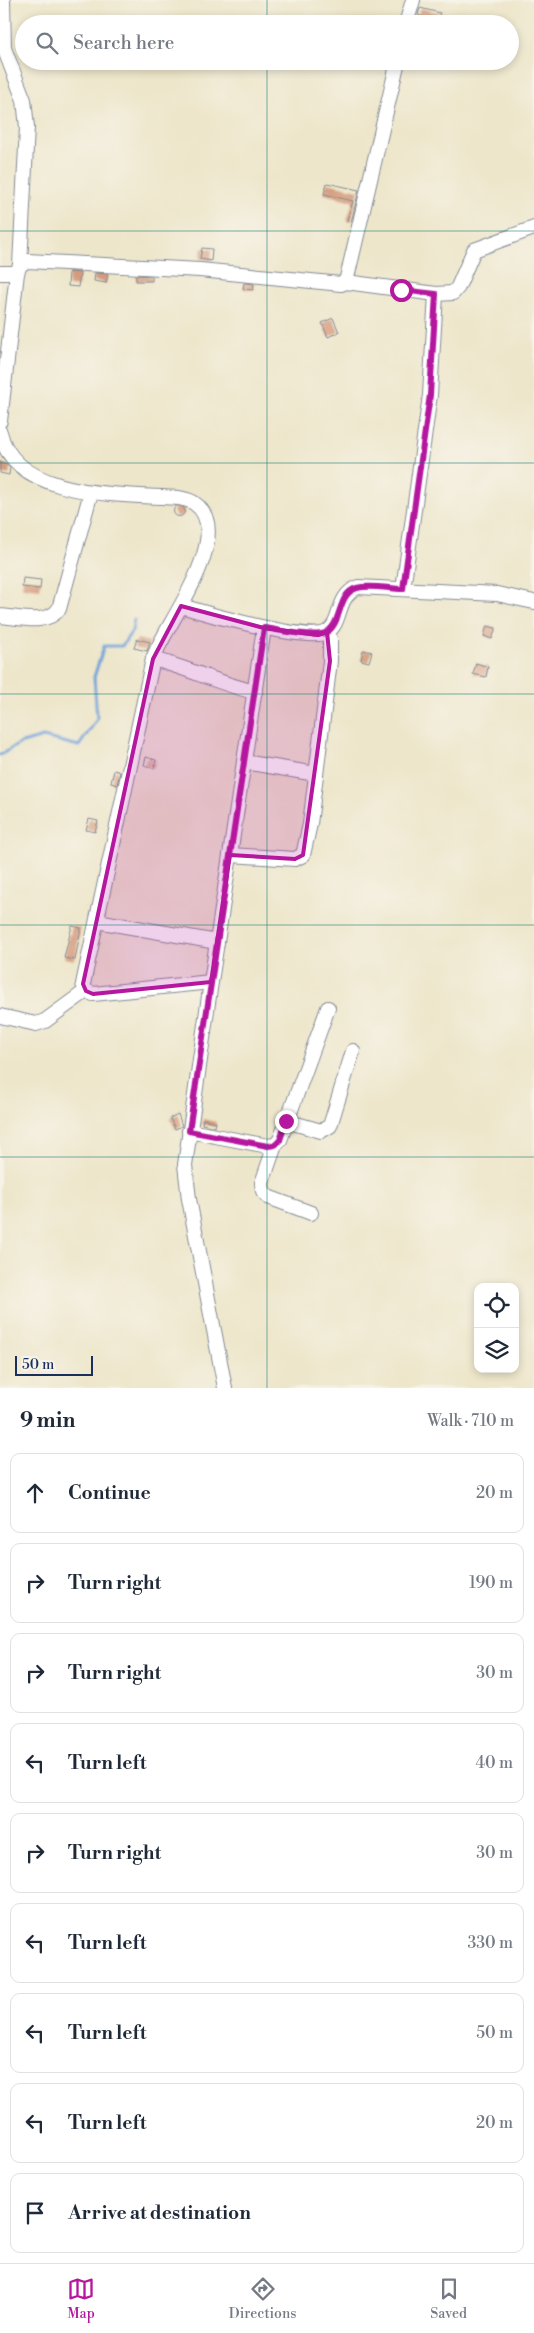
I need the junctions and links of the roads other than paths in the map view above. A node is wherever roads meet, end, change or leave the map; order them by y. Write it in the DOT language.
graph roads {
  1 [pos="3,0"];
  2 [pos="412,0"];
  3 [pos="408,15"];
  4 [pos="396,70"];
  5 [pos="534,228"];
  6 [pos="19,269"];
  7 [pos="0,273"];
  8 [pos="346,282"];
  9 [pos="436,294"];
  10 [pos="0,421"];
  11 [pos="1,440"];
  12 [pos="91,492"];
  13 [pos="403,589"];
  14 [pos="534,602"];
  15 [pos="181,606"];
  16 [pos="0,616"];
  17 [pos="264,628"];
  18 [pos="327,632"];
  19 [pos="153,659"];
  20 [pos="255,692"];
  21 [pos="244,762"];
  22 [pos="316,774"];
  23 [pos="230,855"];
  24 [pos="97,921"];
  25 [pos="217,942"];
  26 [pos="212,982"];
  27 [pos="86,991"];
  28 [pos="328,1008"];
  29 [pos="0,1016"];
  30 [pos="353,1051"];
  31 [pos="286,1121"];
  32 [pos="189,1131"];
  33 [pos="275,1145"];
  34 [pos="311,1213"];
  35 [pos="225,1388"];
  1 -- 6 [label="street"];
  2 -- 3 [label="street"];
  4 -- 8 [label="street"];
  5 -- 9 [label="street"];
  6 -- 7 [label="street"];
  6 -- 8 [label="street"];
  6 -- 10 [label="street"];
  8 -- 9 [label="street"];
  9 -- 13 [label="street"];
  11 -- 12 [label="street"];
  12 -- 15 [label="street"];
  12 -- 16 [label="street"];
  13 -- 14 [label="street"];
  13 -- 18 [label="street"];
  15 -- 17 [label="street"];
  15 -- 19 [label="street"];
  17 -- 18 [label="street"];
  17 -- 20 [label="street"];
  18 -- 22 [label="street"];
  19 -- 20 [label="street"];
  19 -- 24 [label="street"];
  20 -- 21 [label="street"];
  21 -- 22 [label="street"];
  21 -- 23 [label="street"];
  22 -- 23 [label="street"];
  23 -- 25 [label="street"];
  24 -- 25 [label="street"];
  24 -- 27 [label="street"];
  25 -- 26 [label="street"];
  26 -- 27 [label="street"];
  26 -- 32 [label="street"];
  27 -- 29 [label="street"];
  28 -- 31 [label="street"];
  30 -- 31 [label="street"];
  31 -- 33 [label="street"];
  32 -- 33 [label="street"];
  32 -- 35 [label="street"];
  33 -- 34 [label="street"];
}
